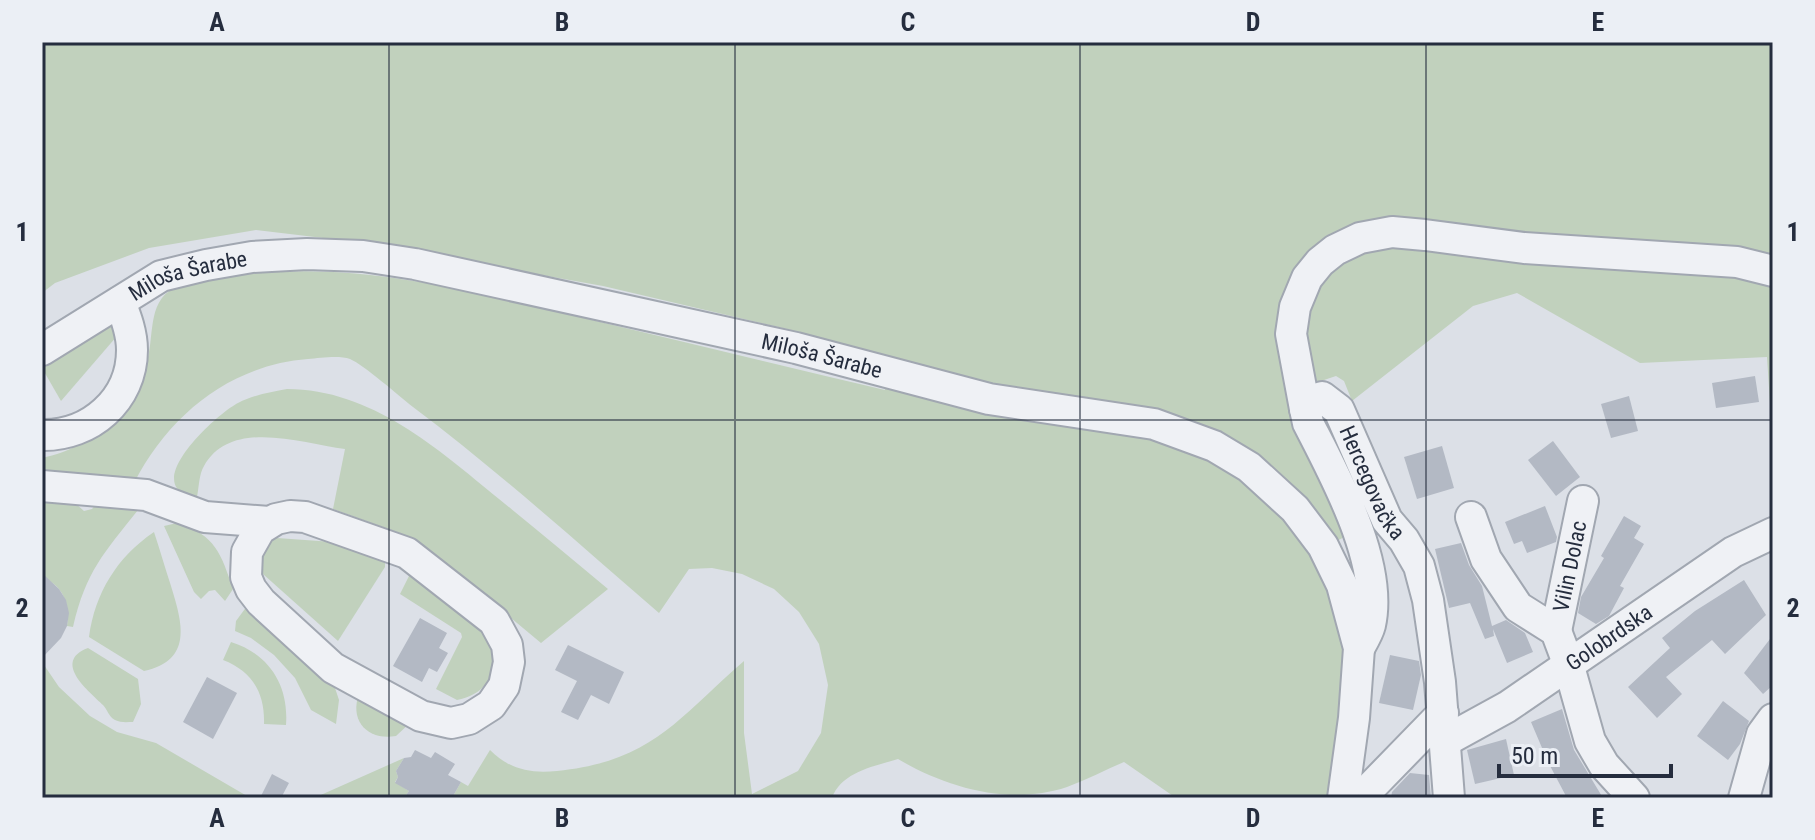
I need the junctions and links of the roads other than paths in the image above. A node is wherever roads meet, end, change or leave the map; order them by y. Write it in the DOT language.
graph roads {
  1 [pos="1773,271"];
  2 [pos="120,302"];
  3 [pos="42,350"];
  4 [pos="1305,409"];
  5 [pos="42,435"];
  6 [pos="42,486"];
  7 [pos="1583,501"];
  8 [pos="205,517"];
  9 [pos="1471,517"];
  10 [pos="269,522"];
  11 [pos="1773,533"];
  12 [pos="245,567"];
  13 [pos="1556,631"];
  14 [pos="1359,648"];
  15 [pos="1568,663"];
  16 [pos="1773,719"];
  17 [pos="1444,727"];
  18 [pos="1371,787"];
  19 [pos="1343,798"];
  20 [pos="1449,798"];
  21 [pos="1634,798"];
  22 [pos="1744,798"];
  1 -- 4 [label="street"];
  2 -- 3 [label="street, Miloša Šarabe"];
  2 -- 5 [label="street"];
  2 -- 14 [label="street, Miloša Šarabe"];
  4 -- 14 [label="street, Hercegovačka"];
  4 -- 17 [label="street, Hercegovačka"];
  6 -- 8 [label="street"];
  7 -- 13 [label="street, Vilin Dolac"];
  8 -- 10 [label="street"];
  8 -- 12 [label="street"];
  9 -- 13 [label="street, Vilin Dolac"];
  10 -- 12 [label="street"];
  10 -- 12 [label="street"];
  11 -- 15 [label="street, Golobrdska"];
  13 -- 15 [label="street, Vilin Dolac"];
  14 -- 19 [label="street, Miloša Šarabe"];
  15 -- 17 [label="street, Golobrdska"];
  15 -- 21 [label="street, Vilin Dolac"];
  16 -- 22 [label="street"];
  17 -- 18 [label="street, Golobrdska"];
  17 -- 20 [label="street, Hercegovačka"];
}
